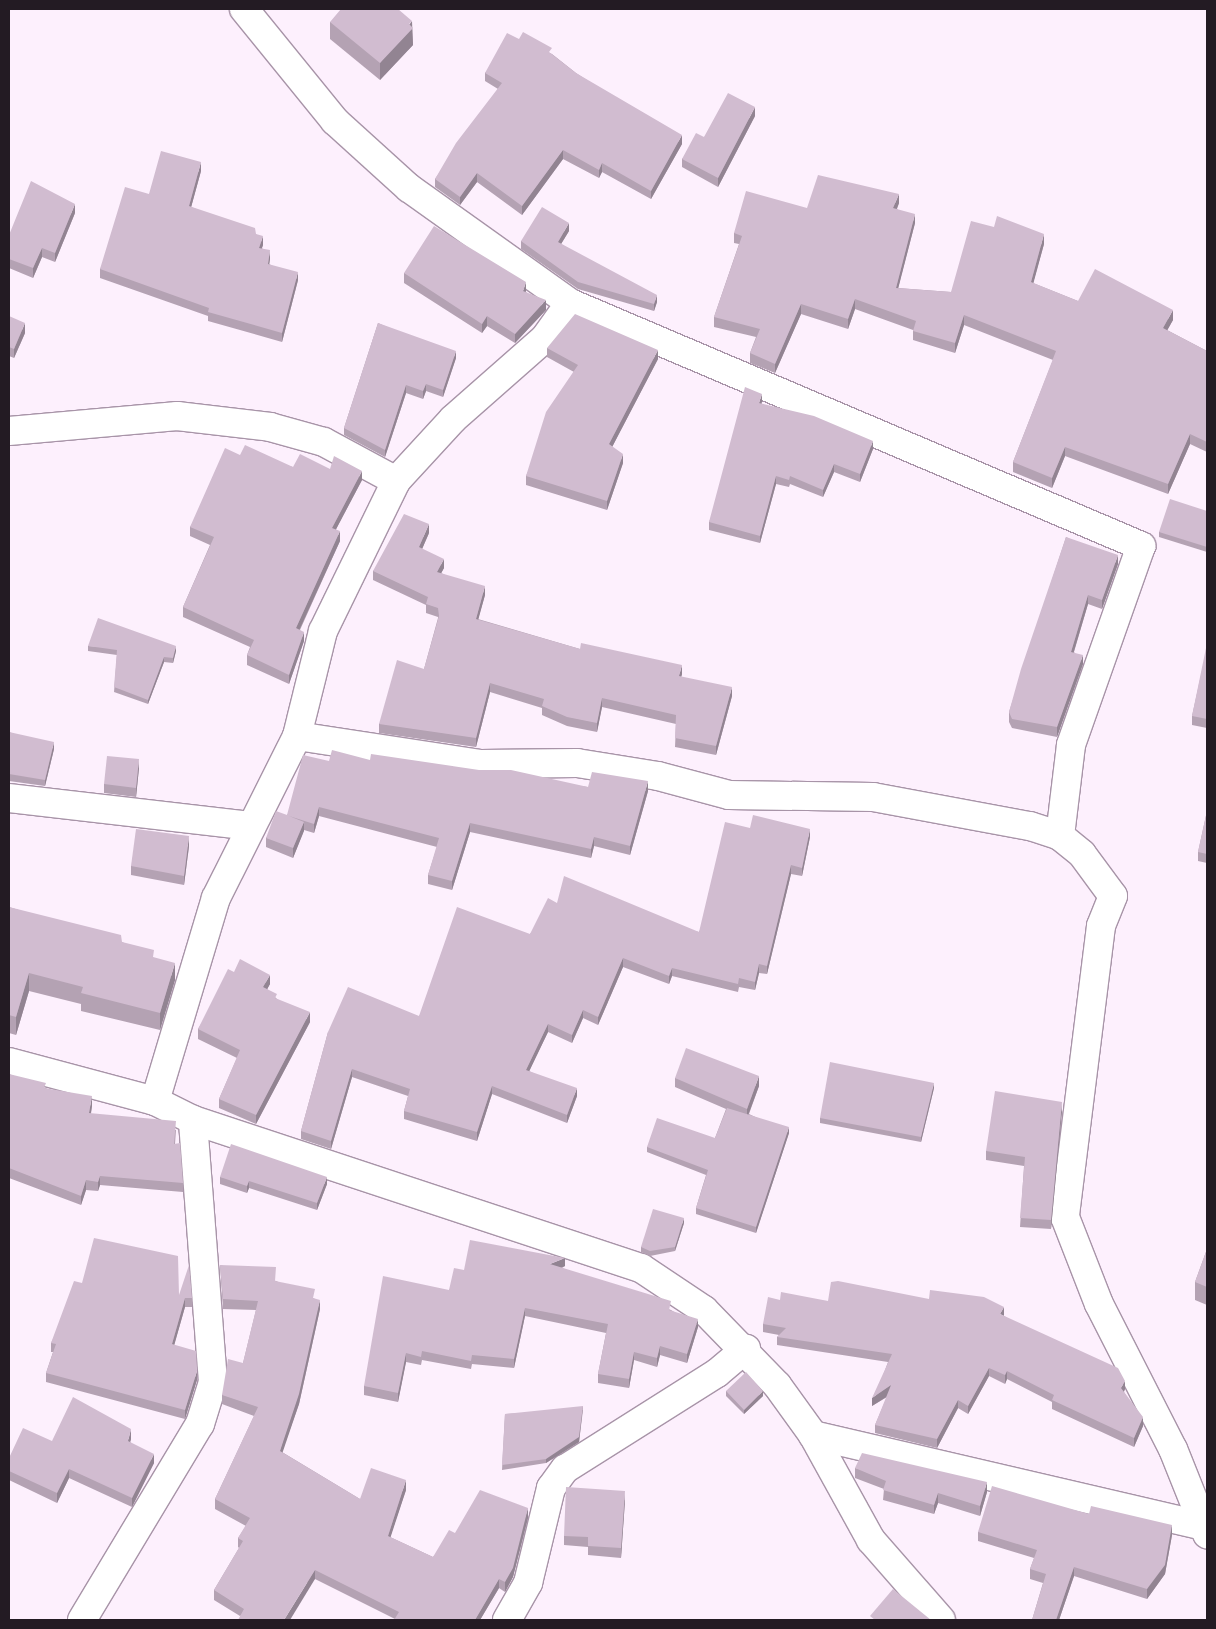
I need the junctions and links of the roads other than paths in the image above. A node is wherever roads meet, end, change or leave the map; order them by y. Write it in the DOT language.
graph roads {
  1 [pos="244,9"];
  2 [pos="570,303"];
  3 [pos="9,431"];
  4 [pos="396,481"];
  5 [pos="297,736"];
  6 [pos="9,798"];
  7 [pos="251,826"];
  8 [pos="1060,836"];
  9 [pos="9,1062"];
  10 [pos="155,1101"];
  11 [pos="193,1120"];
  12 [pos="746,1349"];
  13 [pos="813,1435"];
  14 [pos="1205,1530"];
  15 [pos="82,1620"];
  16 [pos="507,1620"];
  17 [pos="941,1620"];
  1 -- 2 [label="street"];
  2 -- 4 [label="street"];
  2 -- 8 [label="street"];
  3 -- 4 [label="street"];
  4 -- 5 [label="street"];
  5 -- 7 [label="street"];
  5 -- 8 [label="street"];
  6 -- 7 [label="street"];
  7 -- 10 [label="street"];
  8 -- 14 [label="street"];
  9 -- 10 [label="street"];
  10 -- 11 [label="street"];
  11 -- 12 [label="street"];
  11 -- 15 [label="street"];
  12 -- 13 [label="street"];
  12 -- 16 [label="street"];
  13 -- 14 [label="street"];
  13 -- 17 [label="street"];
}
